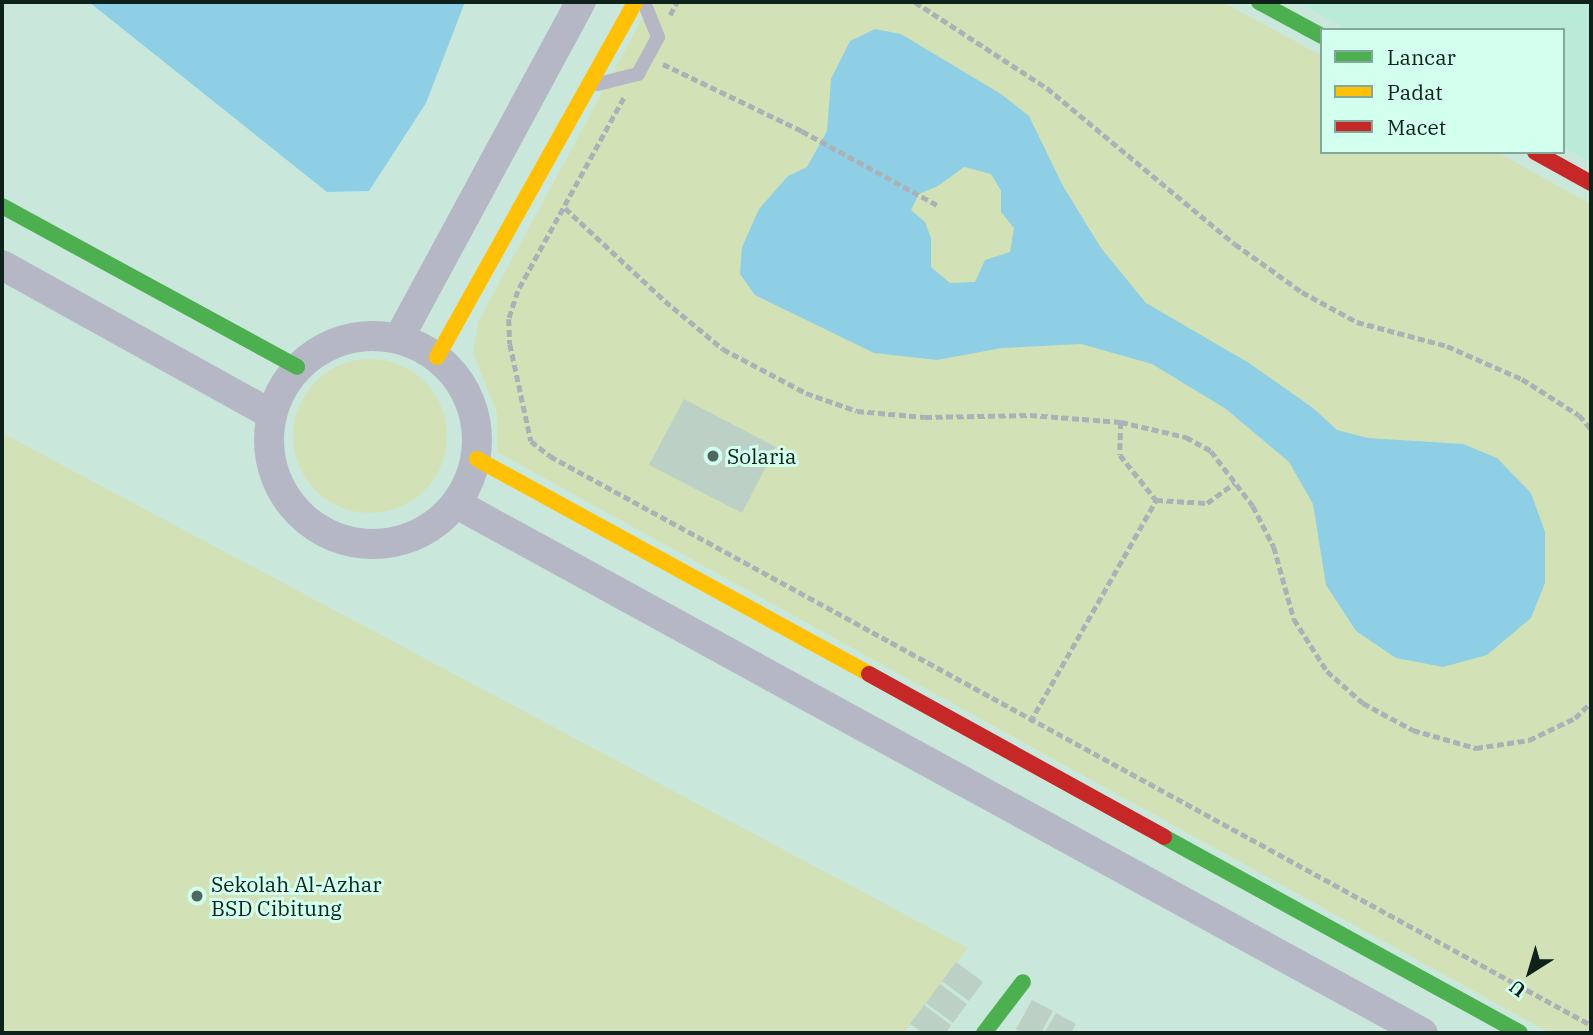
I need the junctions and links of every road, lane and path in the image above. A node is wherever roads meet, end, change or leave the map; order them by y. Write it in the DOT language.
graph roads {
  1 [pos="581,2"];
  2 [pos="635,2"];
  3 [pos="644,2"];
  4 [pos="915,2"];
  5 [pos="1259,2"];
  6 [pos="1320,35"];
  7 [pos="647,56"];
  8 [pos="638,74"];
  9 [pos="589,86"];
  10 [pos="1539,154"];
  11 [pos="1591,183"];
  12 [pos="2,206"];
  13 [pos="939,206"];
  14 [pos="565,208"];
  15 [pos="2,265"];
  16 [pos="399,338"];
  17 [pos="437,357"];
  18 [pos="297,367"];
  19 [pos="271,414"];
  20 [pos="1121,422"];
  21 [pos="1591,429"];
  22 [pos="477,459"];
  23 [pos="1235,483"];
  24 [pos="1156,500"];
  25 [pos="457,504"];
  26 [pos="1591,702"];
  27 [pos="1032,720"];
  28 [pos="1012,754"];
  29 [pos="1023,982"];
  30 [pos="1591,1025"];
  31 [pos="986,1033"];
  32 [pos="1423,1033"];
  33 [pos="1520,1033"];
  1 -- 16 [label="street"];
  2 -- 9 [label="street"];
  3 -- 7 [label="lane"];
  4 -- 21 [label="path"];
  5 -- 6 [label="street"];
  7 -- 8 [label="lane"];
  7 -- 13 [label="path"];
  8 -- 9 [label="lane"];
  8 -- 14 [label="path"];
  9 -- 17 [label="street"];
  10 -- 11 [label="street"];
  12 -- 18 [label="street"];
  14 -- 20 [label="path"];
  14 -- 27 [label="path"];
  15 -- 19 [label="street"];
  16 -- 17 [label="street"];
  16 -- 18 [label="street"];
  17 -- 22 [label="street"];
  18 -- 19 [label="street"];
  19 -- 25 [label="street"];
  20 -- 23 [label="path"];
  20 -- 24 [label="path"];
  22 -- 25 [label="street"];
  22 -- 28 [label="street"];
  23 -- 24 [label="path"];
  23 -- 26 [label="path"];
  24 -- 27 [label="path"];
  25 -- 32 [label="street"];
  27 -- 28 [label="path"];
  27 -- 30 [label="path"];
  28 -- 33 [label="street"];
  29 -- 31 [label="street"];
}
